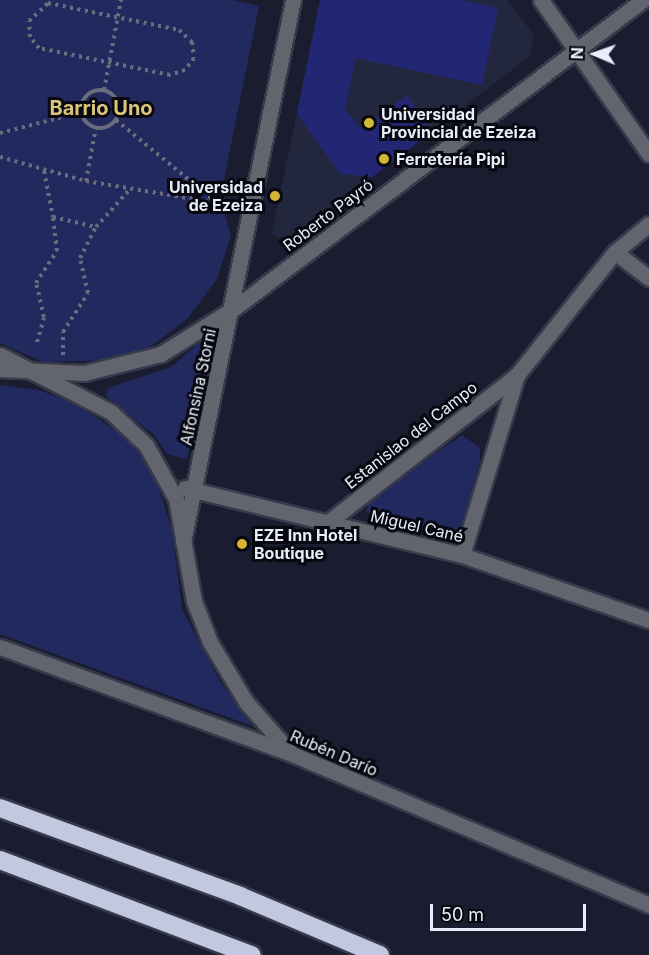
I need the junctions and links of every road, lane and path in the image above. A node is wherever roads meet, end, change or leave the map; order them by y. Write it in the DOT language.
graph roads {
  1 [pos="121,0"];
  2 [pos="293,0"];
  3 [pos="541,0"];
  4 [pos="643,0"];
  5 [pos="117,18"];
  6 [pos="577,49"];
  7 [pos="108,62"];
  8 [pos="104,90"];
  9 [pos="82,112"];
  10 [pos="116,120"];
  11 [pos="96,127"];
  12 [pos="0,133"];
  13 [pos="649,154"];
  14 [pos="0,157"];
  15 [pos="44,171"];
  16 [pos="86,182"];
  17 [pos="131,188"];
  18 [pos="53,218"];
  19 [pos="649,224"];
  20 [pos="96,227"];
  21 [pos="615,252"];
  22 [pos="649,278"];
  23 [pos="233,309"];
  24 [pos="37,342"];
  25 [pos="0,355"];
  26 [pos="63,355"];
  27 [pos="0,369"];
  28 [pos="34,370"];
  29 [pos="517,375"];
  30 [pos="171,484"];
  31 [pos="194,491"];
  32 [pos="327,523"];
  33 [pos="183,542"];
  34 [pos="462,555"];
  35 [pos="649,620"];
  36 [pos="0,647"];
  37 [pos="292,754"];
  38 [pos="0,808"];
  39 [pos="0,860"];
  40 [pos="649,905"];
  41 [pos="220,949"];
  42 [pos="252,955"];
  43 [pos="380,955"];
  1 -- 5 [label="path"];
  2 -- 23 [label="street, Alfonsina Storni"];
  3 -- 6 [label="street"];
  4 -- 6 [label="street, Roberto Payró"];
  5 -- 7 [label="path"];
  5 -- 7 [label="path"];
  5 -- 7 [label="path"];
  6 -- 13 [label="street"];
  6 -- 23 [label="street, Roberto Payró"];
  7 -- 8 [label="path"];
  8 -- 9 [label="path"];
  8 -- 10 [label="path"];
  9 -- 11 [label="path"];
  9 -- 12 [label="path"];
  10 -- 11 [label="path"];
  10 -- 17 [label="path"];
  11 -- 16 [label="path"];
  14 -- 15 [label="path"];
  15 -- 16 [label="path"];
  15 -- 18 [label="path"];
  16 -- 17 [label="path"];
  17 -- 20 [label="path"];
  18 -- 20 [label="path"];
  18 -- 24 [label="path"];
  19 -- 21 [label="street, Estanislao del Campo"];
  20 -- 26 [label="path"];
  21 -- 22 [label="street"];
  21 -- 29 [label="street, Estanislao del Campo"];
  23 -- 28 [label="street, Roberto Payró"];
  23 -- 31 [label="street, Alfonsina Storni"];
  25 -- 28 [label="street"];
  27 -- 28 [label="street, Roberto Payró"];
  28 -- 30 [label="street"];
  29 -- 32 [label="street, Estanislao del Campo"];
  29 -- 34 [label="street, Estanislao del Campo"];
  30 -- 31 [label="street, Miguel Cané"];
  30 -- 33 [label="street"];
  31 -- 32 [label="street, Miguel Cané"];
  31 -- 33 [label="street, Alfonsina Storni"];
  32 -- 34 [label="street, Miguel Cané"];
  33 -- 37 [label="street, Alfonsina Storni"];
  34 -- 35 [label="street, Miguel Cané"];
  36 -- 37 [label="street, Rubén Darío"];
  37 -- 40 [label="street, Rubén Darío"];
  38 -- 43 [label="highway"];
  39 -- 41 [label="highway"];
  41 -- 42 [label="highway"];
}
